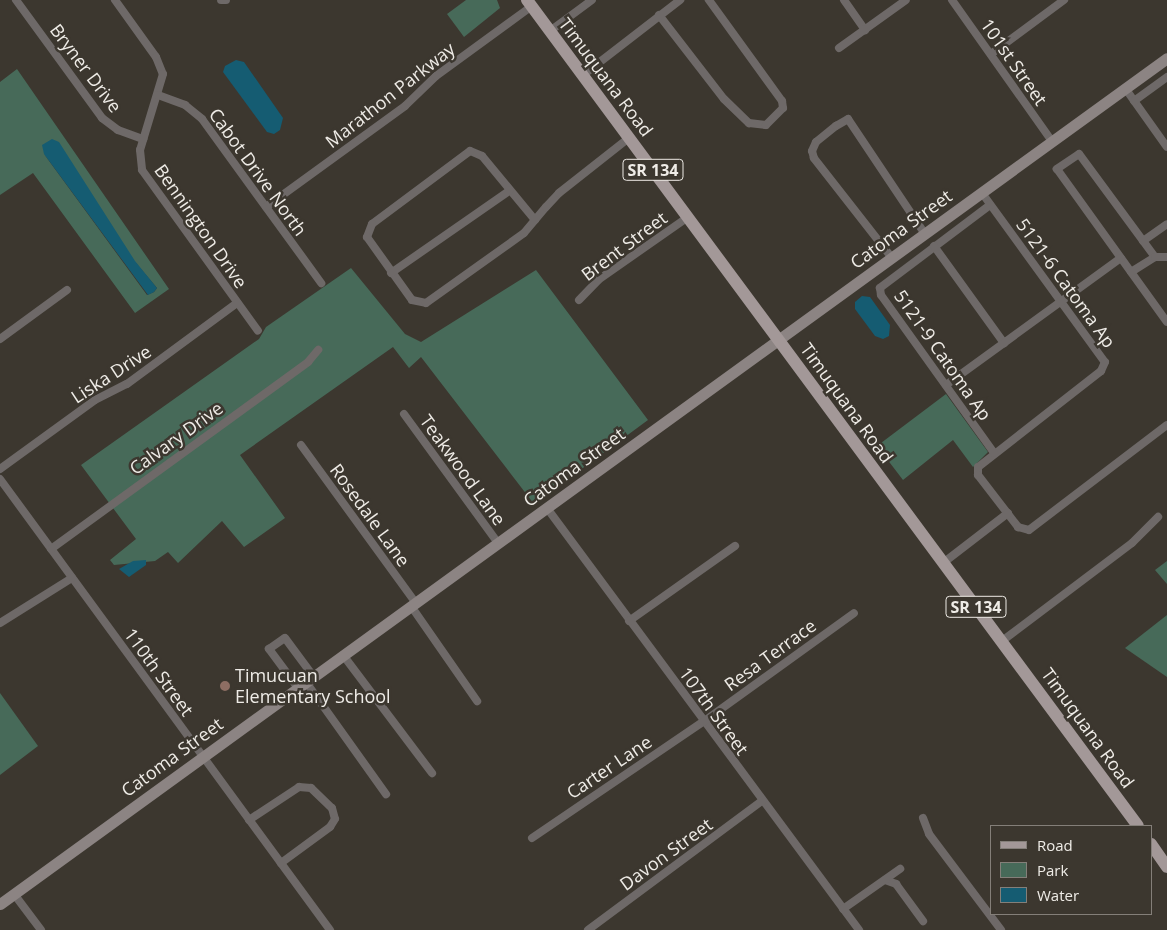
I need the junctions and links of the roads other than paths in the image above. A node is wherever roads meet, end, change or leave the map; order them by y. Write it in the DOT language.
graph roads {
  1 [pos="16,0"];
  2 [pos="115,0"];
  3 [pos="221,0"];
  4 [pos="226,0"];
  5 [pos="592,0"];
  6 [pos="680,0"];
  7 [pos="709,0"];
  8 [pos="844,0"];
  9 [pos="906,0"];
  10 [pos="952,0"];
  11 [pos="1064,0"];
  12 [pos="529,3"];
  13 [pos="659,15"];
  14 [pos="865,30"];
  15 [pos="550,31"];
  16 [pos="839,48"];
  17 [pos="991,54"];
  18 [pos="1167,58"];
  19 [pos="583,76"];
  20 [pos="1167,77"];
  21 [pos="1125,88"];
  22 [pos="158,96"];
  23 [pos="1134,101"];
  24 [pos="629,138"];
  25 [pos="143,139"];
  26 [pos="1052,141"];
  27 [pos="1167,147"];
  28 [pos="509,191"];
  29 [pos="982,193"];
  30 [pos="990,205"];
  31 [pos="266,207"];
  32 [pos="688,217"];
  33 [pos="535,220"];
  34 [pos="1167,224"];
  35 [pos="925,234"];
  36 [pos="1143,241"];
  37 [pos="934,246"];
  38 [pos="1155,257"];
  39 [pos="1167,257"];
  40 [pos="892,258"];
  41 [pos="1121,258"];
  42 [pos="1130,272"];
  43 [pos="391,273"];
  44 [pos="321,283"];
  45 [pos="68,290"];
  46 [pos="579,300"];
  47 [pos="237,303"];
  48 [pos="1062,303"];
  49 [pos="1167,322"];
  50 [pos="258,331"];
  51 [pos="0,339"];
  52 [pos="779,340"];
  53 [pos="1004,343"];
  54 [pos="318,350"];
  55 [pos="946,385"];
  56 [pos="404,414"];
  57 [pos="1167,425"];
  58 [pos="301,445"];
  59 [pos="994,453"];
  60 [pos="0,469"];
  61 [pos="0,479"];
  62 [pos="547,508"];
  63 [pos="1008,513"];
  64 [pos="1158,517"];
  65 [pos="498,543"];
  66 [pos="736,546"];
  67 [pos="51,549"];
  68 [pos="943,563"];
  69 [pos="72,578"];
  70 [pos="413,605"];
  71 [pos="854,613"];
  72 [pos="629,621"];
  73 [pos="0,623"];
  74 [pos="1002,642"];
  75 [pos="343,655"];
  76 [pos="306,682"];
  77 [pos="478,701"];
  78 [pos="703,722"];
  79 [pos="203,757"];
  80 [pos="432,773"];
  81 [pos="386,794"];
  82 [pos="762,801"];
  83 [pos="923,818"];
  84 [pos="249,820"];
  85 [pos="1137,825"];
  86 [pos="532,838"];
  87 [pos="1152,845"];
  88 [pos="281,864"];
  89 [pos="1167,867"];
  90 [pos="900,869"];
  91 [pos="885,880"];
  92 [pos="14,894"];
  93 [pos="0,904"];
  94 [pos="843,909"];
  95 [pos="923,921"];
  96 [pos="41,930"];
  97 [pos="330,930"];
  98 [pos="588,930"];
  99 [pos="859,930"];
  100 [pos="1001,930"];
  1 -- 25 [label="street, Bryner Drive"];
  2 -- 22 [label="street, Bennington Drive"];
  3 -- 4 [label="street"];
  5 -- 15 [label="street"];
  6 -- 13 [label="street"];
  7 -- 13 [label="street"];
  8 -- 14 [label="street"];
  9 -- 14 [label="street"];
  10 -- 17 [label="street, 101st Street"];
  11 -- 17 [label="street"];
  12 -- 15 [label="main road, Timuquana Road / SR 134"];
  12 -- 31 [label="street, Marathon Parkway"];
  13 -- 19 [label="street"];
  14 -- 16 [label="street"];
  15 -- 19 [label="main road, Timuquana Road / SR 134"];
  17 -- 26 [label="street, 101st Street"];
  18 -- 21 [label="street, Catoma Street"];
  19 -- 24 [label="main road, Timuquana Road / SR 134"];
  20 -- 23 [label="street"];
  21 -- 23 [label="street"];
  21 -- 26 [label="street, Catoma Street"];
  22 -- 25 [label="street, Bennington Drive"];
  22 -- 31 [label="street, Cabot Drive North"];
  23 -- 27 [label="street"];
  24 -- 32 [label="main road, Timuquana Road / SR 134"];
  24 -- 33 [label="street"];
  25 -- 47 [label="street, Bennington Drive"];
  26 -- 29 [label="street, Catoma Street"];
  28 -- 33 [label="street"];
  28 -- 43 [label="street"];
  28 -- 43 [label="street"];
  29 -- 30 [label="street, 5121-6 Catoma Ap"];
  29 -- 35 [label="street, Catoma Street"];
  30 -- 37 [label="street, 5121-9 Catoma Ap"];
  30 -- 48 [label="street, 5121-6 Catoma Ap"];
  31 -- 44 [label="street, Cabot Drive North"];
  32 -- 46 [label="street, Brent Street"];
  32 -- 52 [label="main road, Timuquana Road / SR 134"];
  33 -- 43 [label="street"];
  34 -- 36 [label="street"];
  35 -- 40 [label="street, Catoma Street"];
  35 -- 40 [label="street"];
  36 -- 38 [label="street"];
  36 -- 41 [label="street"];
  37 -- 53 [label="street"];
  37 -- 55 [label="street, 5121-9 Catoma Ap"];
  38 -- 39 [label="street"];
  38 -- 42 [label="street"];
  40 -- 52 [label="street, Catoma Street"];
  41 -- 42 [label="street"];
  41 -- 48 [label="street"];
  42 -- 49 [label="street"];
  45 -- 51 [label="street"];
  47 -- 50 [label="street, Bennington Drive"];
  47 -- 60 [label="street, Liska Drive"];
  48 -- 53 [label="street"];
  48 -- 59 [label="street, 5121-6 Catoma Ap"];
  52 -- 62 [label="street, Catoma Street"];
  52 -- 68 [label="main road, Timuquana Road / SR 134"];
  53 -- 55 [label="street"];
  54 -- 67 [label="street, Calvary Drive"];
  55 -- 59 [label="street, 5121-9 Catoma Ap"];
  56 -- 65 [label="street, Teakwood Lane"];
  57 -- 63 [label="street, 5121-6 Catoma Ap"];
  58 -- 70 [label="street, Rosedale Lane"];
  59 -- 63 [label="street, 5121-6 Catoma Ap"];
  61 -- 67 [label="street, 110th Street"];
  62 -- 65 [label="street, Catoma Street"];
  62 -- 72 [label="street, 107th Street"];
  63 -- 68 [label="street"];
  64 -- 74 [label="street"];
  65 -- 70 [label="street, Catoma Street"];
  66 -- 72 [label="street"];
  67 -- 69 [label="street, 110th Street"];
  68 -- 74 [label="main road, Timuquana Road / SR 134"];
  69 -- 73 [label="street"];
  69 -- 79 [label="street, 110th Street"];
  70 -- 75 [label="street, Catoma Street"];
  70 -- 77 [label="street, Rosedale Lane"];
  71 -- 78 [label="street, Resa Terrace"];
  72 -- 78 [label="street, 107th Street"];
  74 -- 85 [label="main road, Timuquana Road / SR 134"];
  75 -- 76 [label="street, Catoma Street"];
  75 -- 80 [label="street"];
  76 -- 76 [label="street"];
  76 -- 79 [label="street, Catoma Street"];
  76 -- 81 [label="street"];
  78 -- 82 [label="street, 107th Street"];
  78 -- 86 [label="street, Carter Lane"];
  79 -- 84 [label="street, 110th Street"];
  79 -- 92 [label="street, Catoma Street"];
  82 -- 94 [label="street, 107th Street"];
  82 -- 98 [label="street, Davon Street"];
  83 -- 100 [label="street"];
  84 -- 88 [label="street, 110th Street"];
  84 -- 88 [label="street"];
  87 -- 89 [label="main road"];
  88 -- 97 [label="street, 110th Street"];
  90 -- 91 [label="street"];
  91 -- 94 [label="street"];
  91 -- 95 [label="street"];
  92 -- 93 [label="street, Catoma Street"];
  92 -- 96 [label="street"];
  94 -- 99 [label="street, 107th Street"];
}
